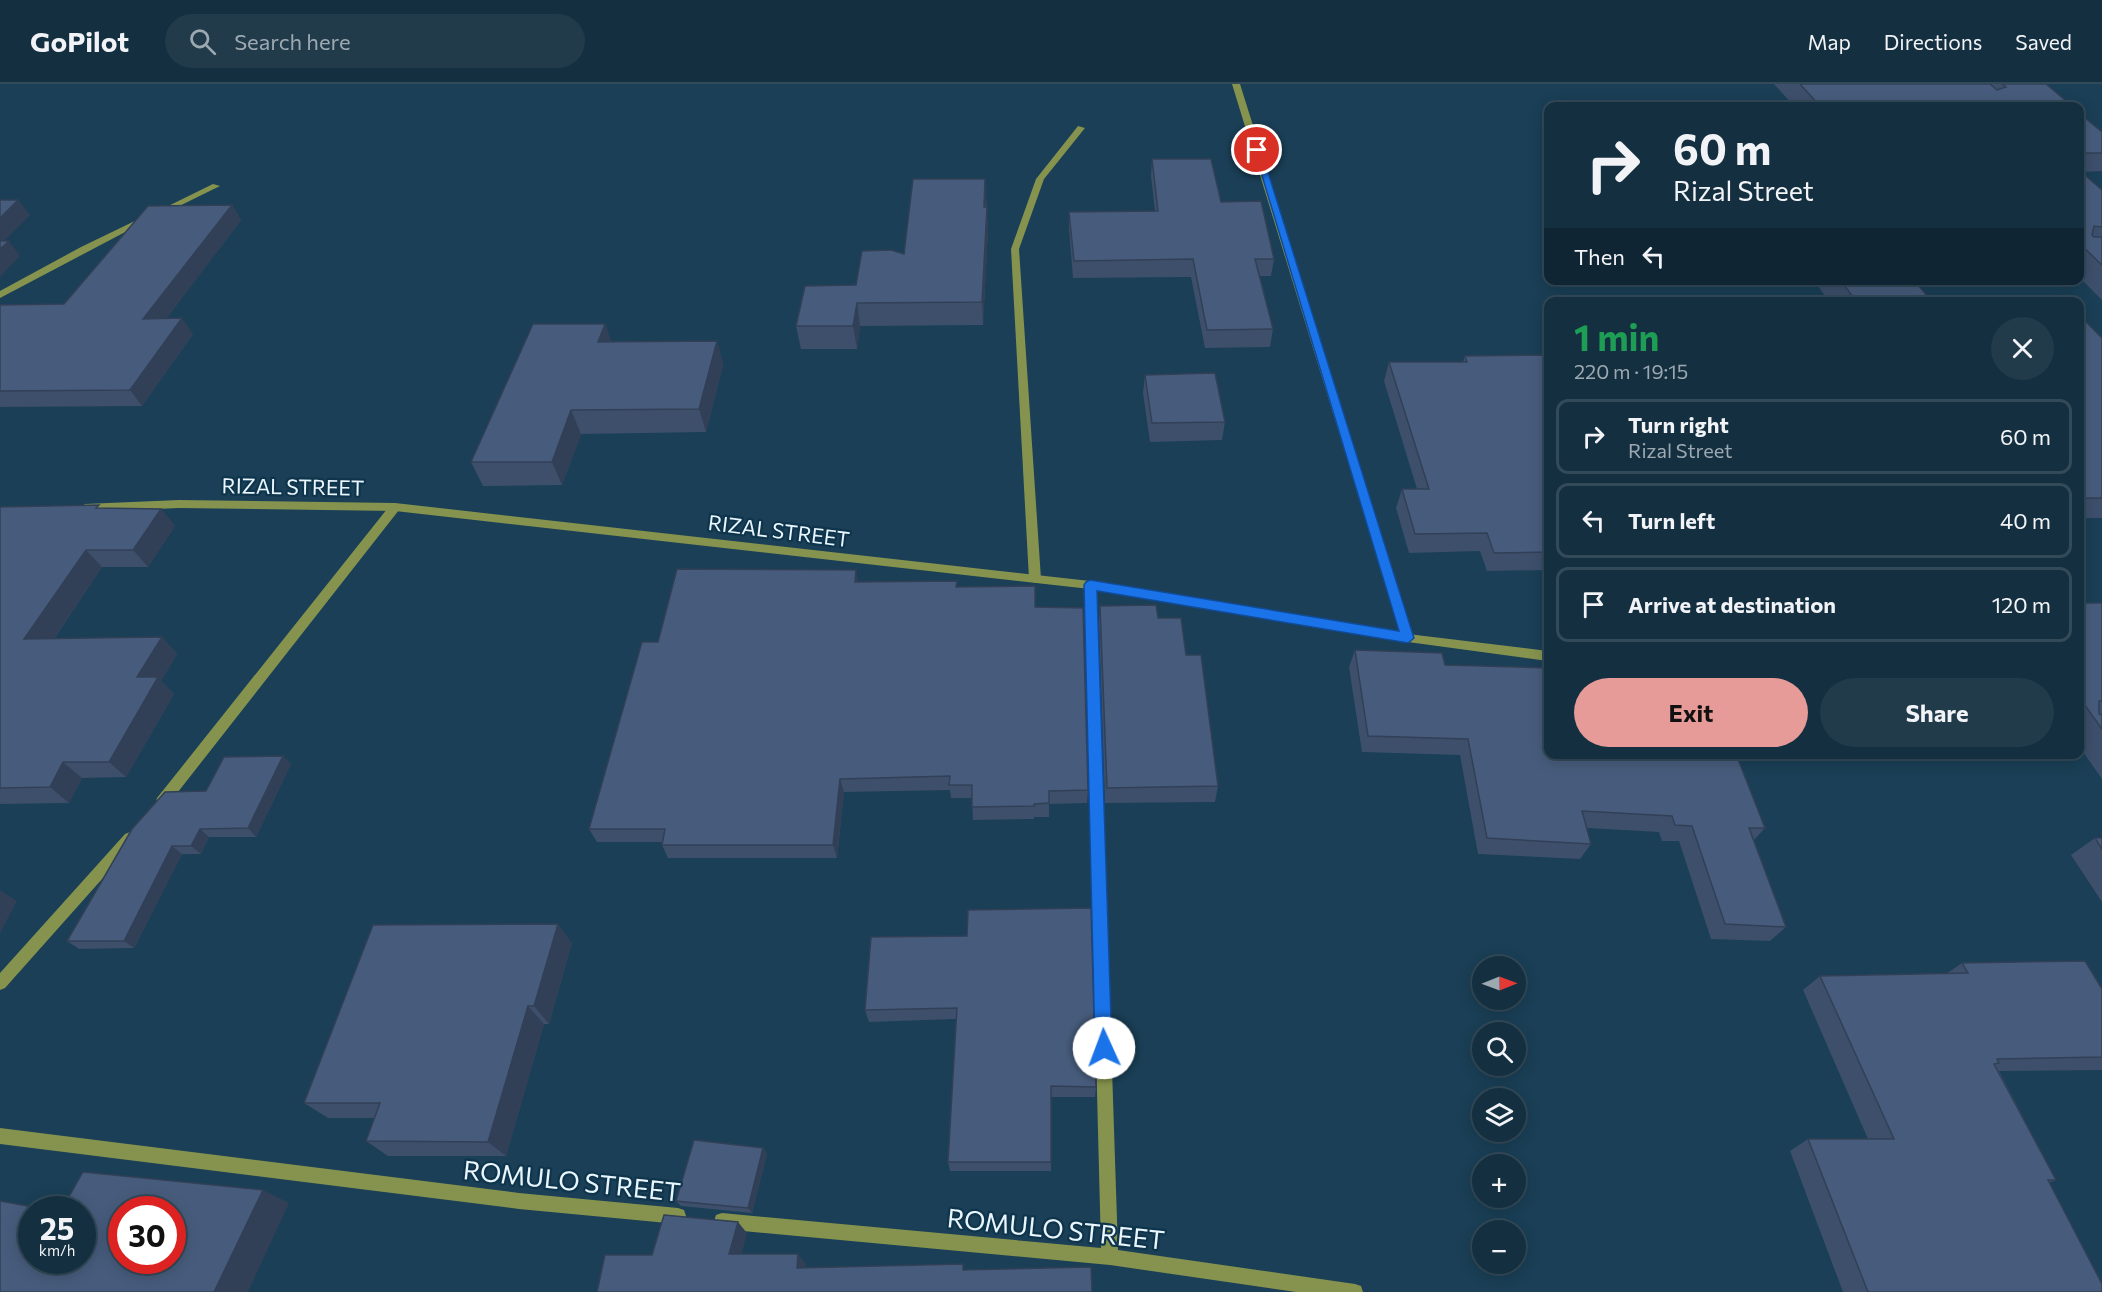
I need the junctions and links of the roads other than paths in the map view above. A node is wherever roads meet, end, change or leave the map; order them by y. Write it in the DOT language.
graph roads {
  1 [pos="1236,84"];
  2 [pos="1081,128"];
  3 [pos="216,186"];
  4 [pos="0,295"];
  5 [pos="395,507"];
  6 [pos="72,509"];
  7 [pos="1035,579"];
  8 [pos="1090,585"];
  9 [pos="1408,638"];
  10 [pos="1544,655"];
  11 [pos="0,983"];
  12 [pos="0,1136"];
  13 [pos="1110,1257"];
  14 [pos="1305,1288"];
  15 [pos="1355,1292"];
  1 -- 9 [label="street"];
  2 -- 7 [label="street"];
  3 -- 4 [label="street"];
  5 -- 6 [label="street, RIZAL STREET"];
  5 -- 7 [label="street, RIZAL STREET"];
  5 -- 11 [label="street"];
  7 -- 8 [label="street, RIZAL STREET"];
  8 -- 9 [label="street, RIZAL STREET"];
  8 -- 13 [label="street"];
  9 -- 10 [label="street, RIZAL STREET"];
  12 -- 13 [label="street, ROMULO STREET"];
  13 -- 14 [label="street, ROMULO STREET"];
  14 -- 15 [label="street, ROMULO STREET"];
}
